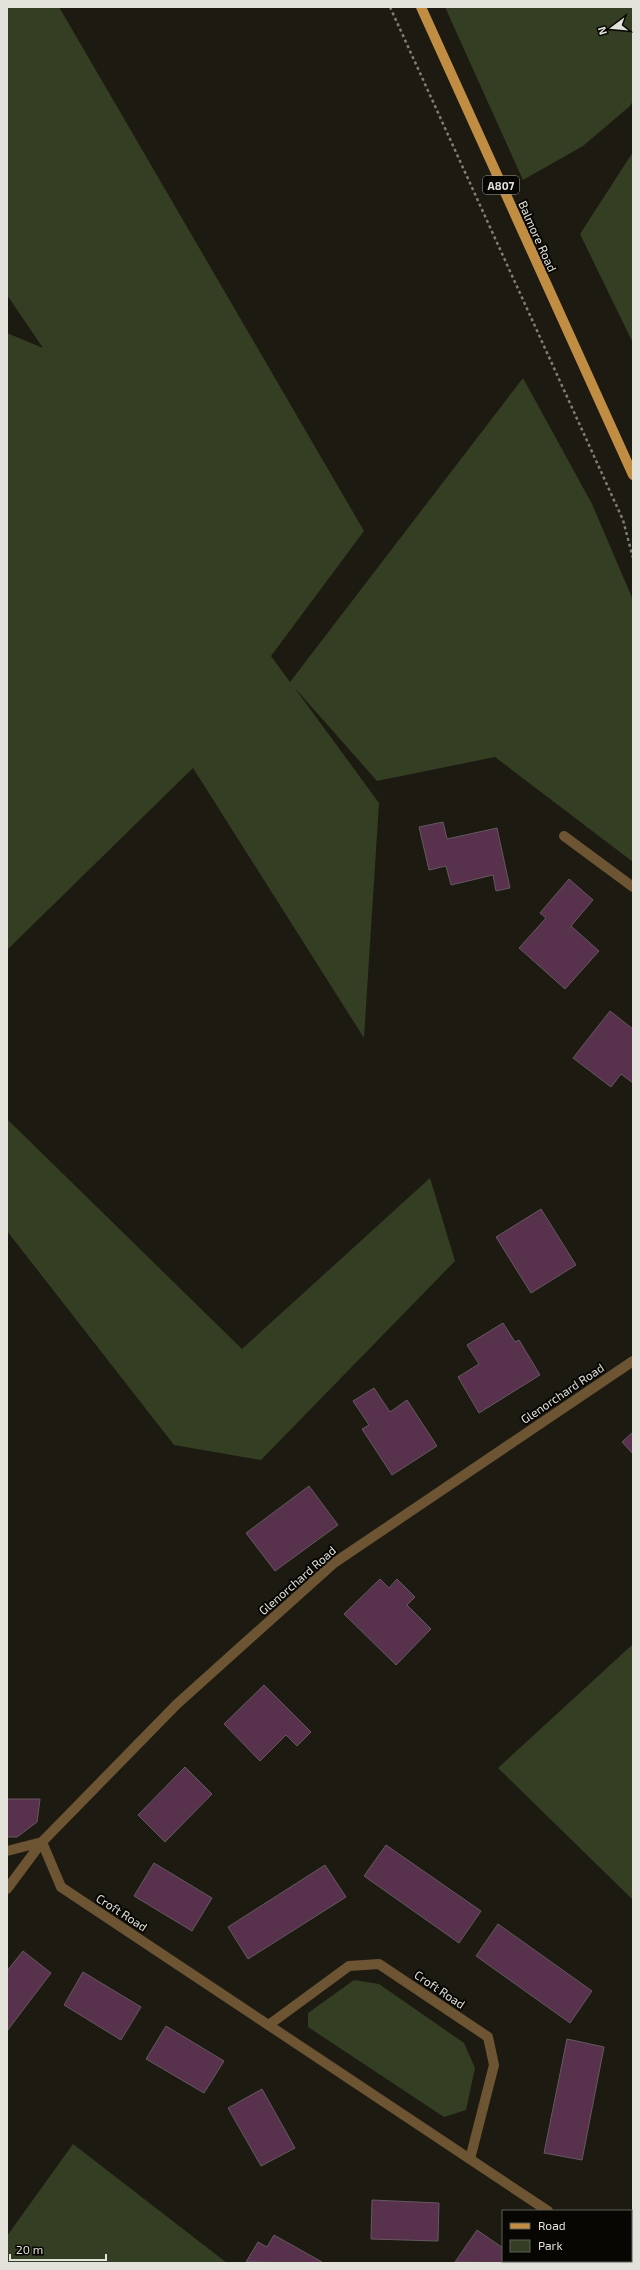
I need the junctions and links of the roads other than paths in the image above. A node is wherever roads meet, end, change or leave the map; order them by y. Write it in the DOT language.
graph roads {
  1 [pos="421,7"];
  2 [pos="633,475"];
  3 [pos="564,836"];
  4 [pos="633,886"];
  5 [pos="633,1361"];
  6 [pos="42,1842"];
  7 [pos="7,1851"];
  8 [pos="7,1889"];
  9 [pos="270,2024"];
  10 [pos="470,2159"];
  11 [pos="546,2210"];
  1 -- 2 [label="main road, Balmore Road / A807"];
  3 -- 4 [label="street"];
  5 -- 6 [label="street, Glenorchard Road"];
  6 -- 7 [label="street"];
  6 -- 8 [label="street, Glenorchard Road"];
  6 -- 9 [label="street, Croft Road"];
  9 -- 10 [label="street, Croft Road"];
  9 -- 10 [label="street, Croft Road"];
  10 -- 11 [label="street, Croft Road"];
}
